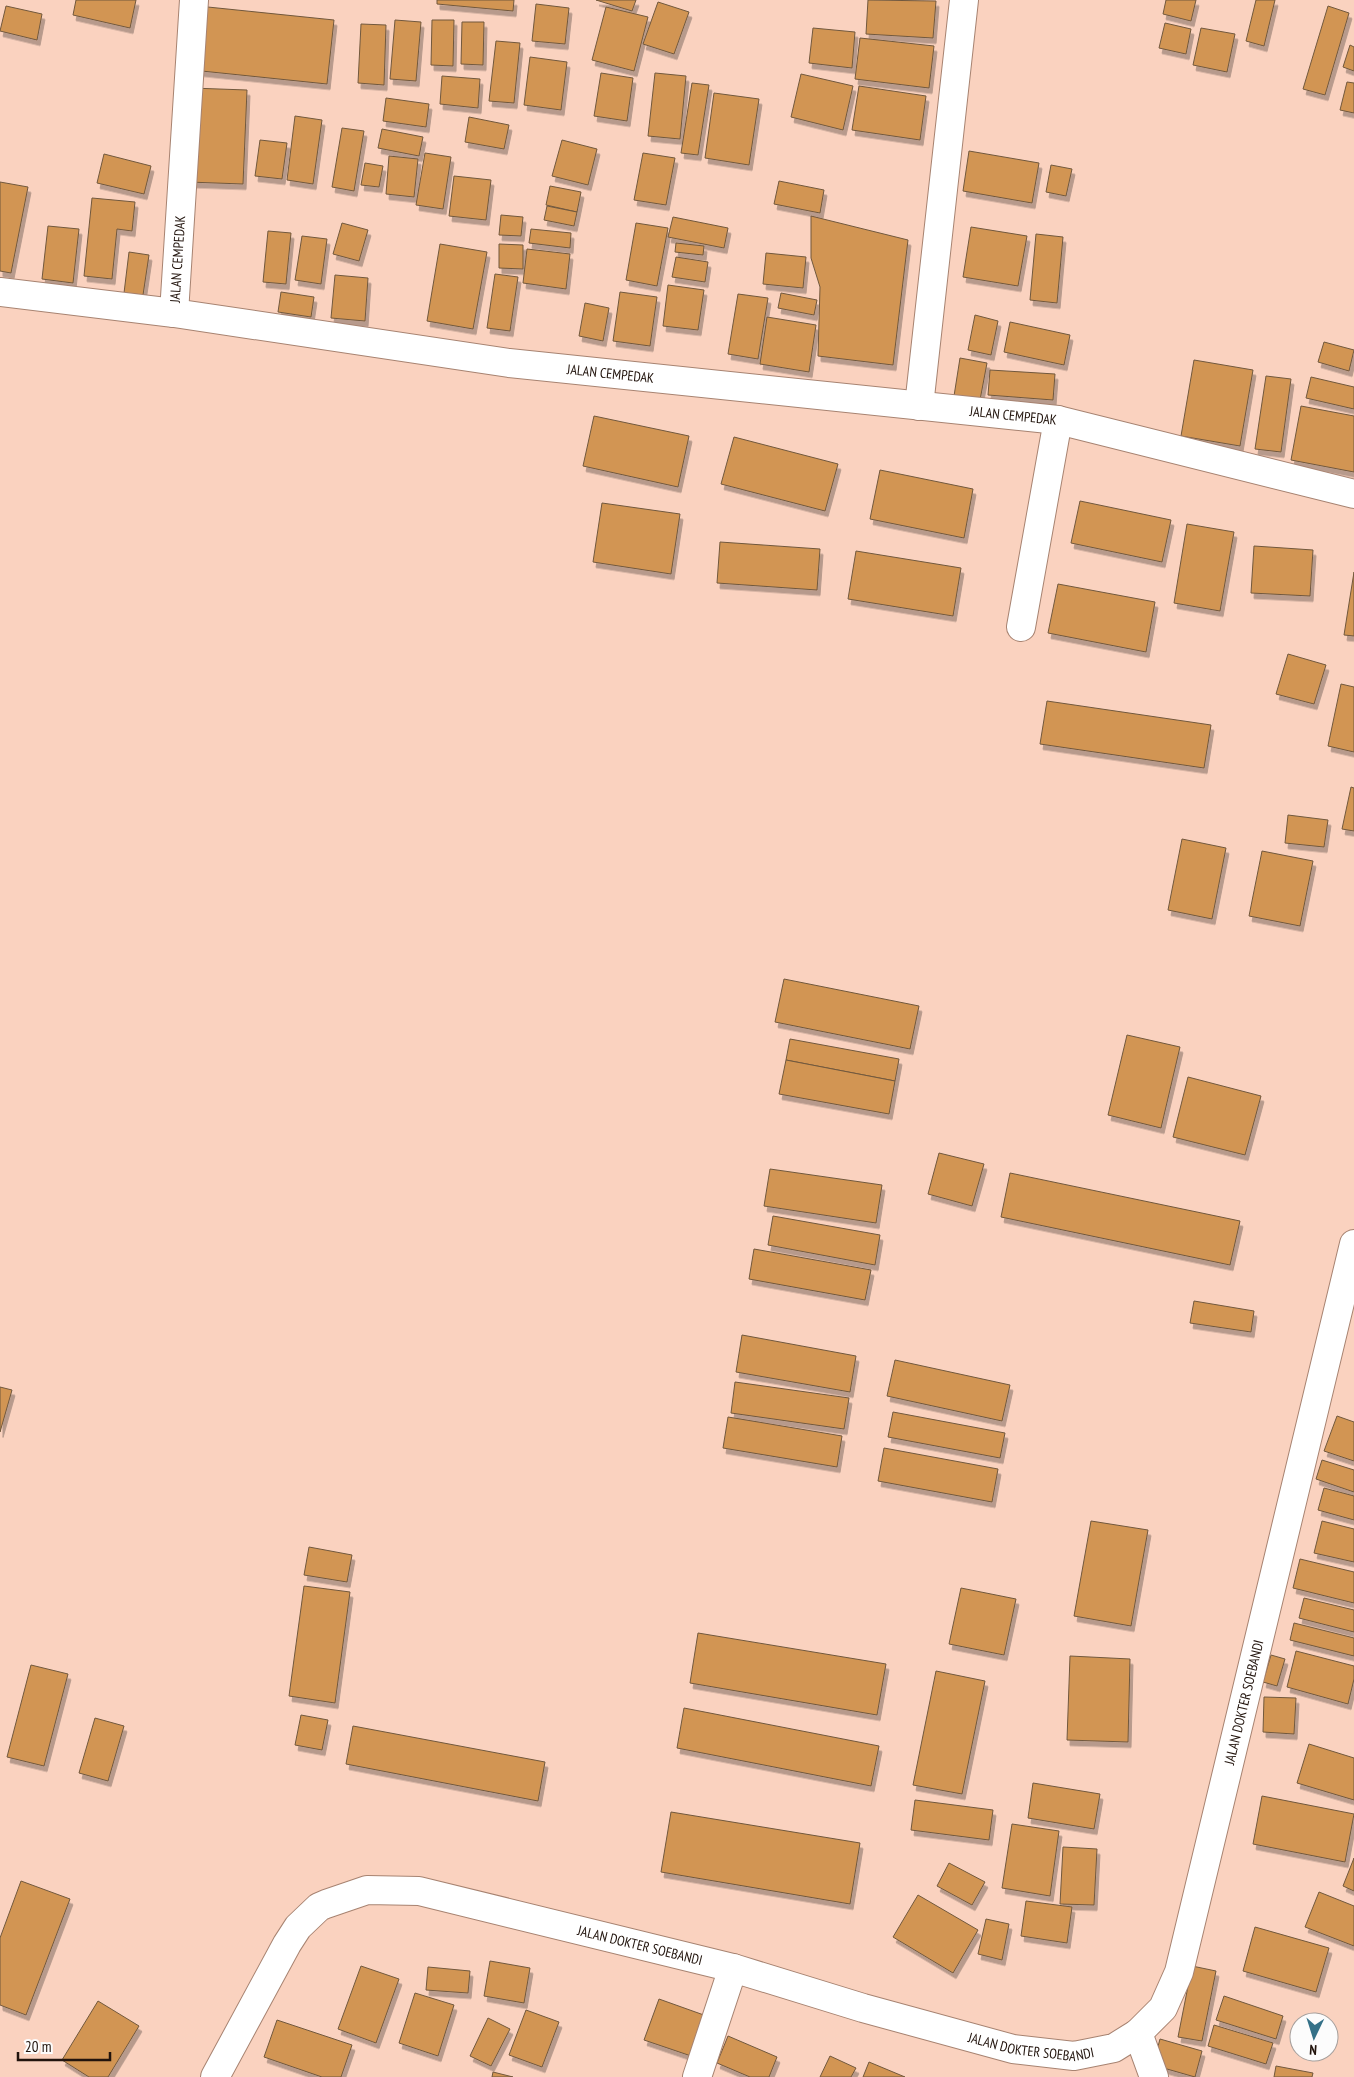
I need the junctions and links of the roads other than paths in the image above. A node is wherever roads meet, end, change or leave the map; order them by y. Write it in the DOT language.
graph roads {
  1 [pos="194,0"];
  2 [pos="964,0"];
  3 [pos="0,292"];
  4 [pos="174,313"];
  5 [pos="919,406"];
  6 [pos="1058,420"];
  7 [pos="1354,494"];
  8 [pos="1021,627"];
  9 [pos="1354,1244"];
  10 [pos="733,1968"];
  11 [pos="1138,2033"];
  12 [pos="220,2076"];
  13 [pos="1158,2076"];
  14 [pos="697,2077"];
  1 -- 4 [label="street, JALAN CEMPEDAK"];
  2 -- 5 [label="street"];
  3 -- 4 [label="street"];
  4 -- 5 [label="street, JALAN CEMPEDAK"];
  5 -- 6 [label="street, JALAN CEMPEDAK"];
  6 -- 7 [label="street, JALAN CEMPEDAK"];
  6 -- 8 [label="street"];
  9 -- 11 [label="street, JALAN DOKTER SOEBANDI"];
  10 -- 11 [label="street, JALAN DOKTER SOEBANDI"];
  10 -- 12 [label="street, JALAN DOKTER SOEBANDI"];
  10 -- 14 [label="street"];
  11 -- 13 [label="street"];
}
